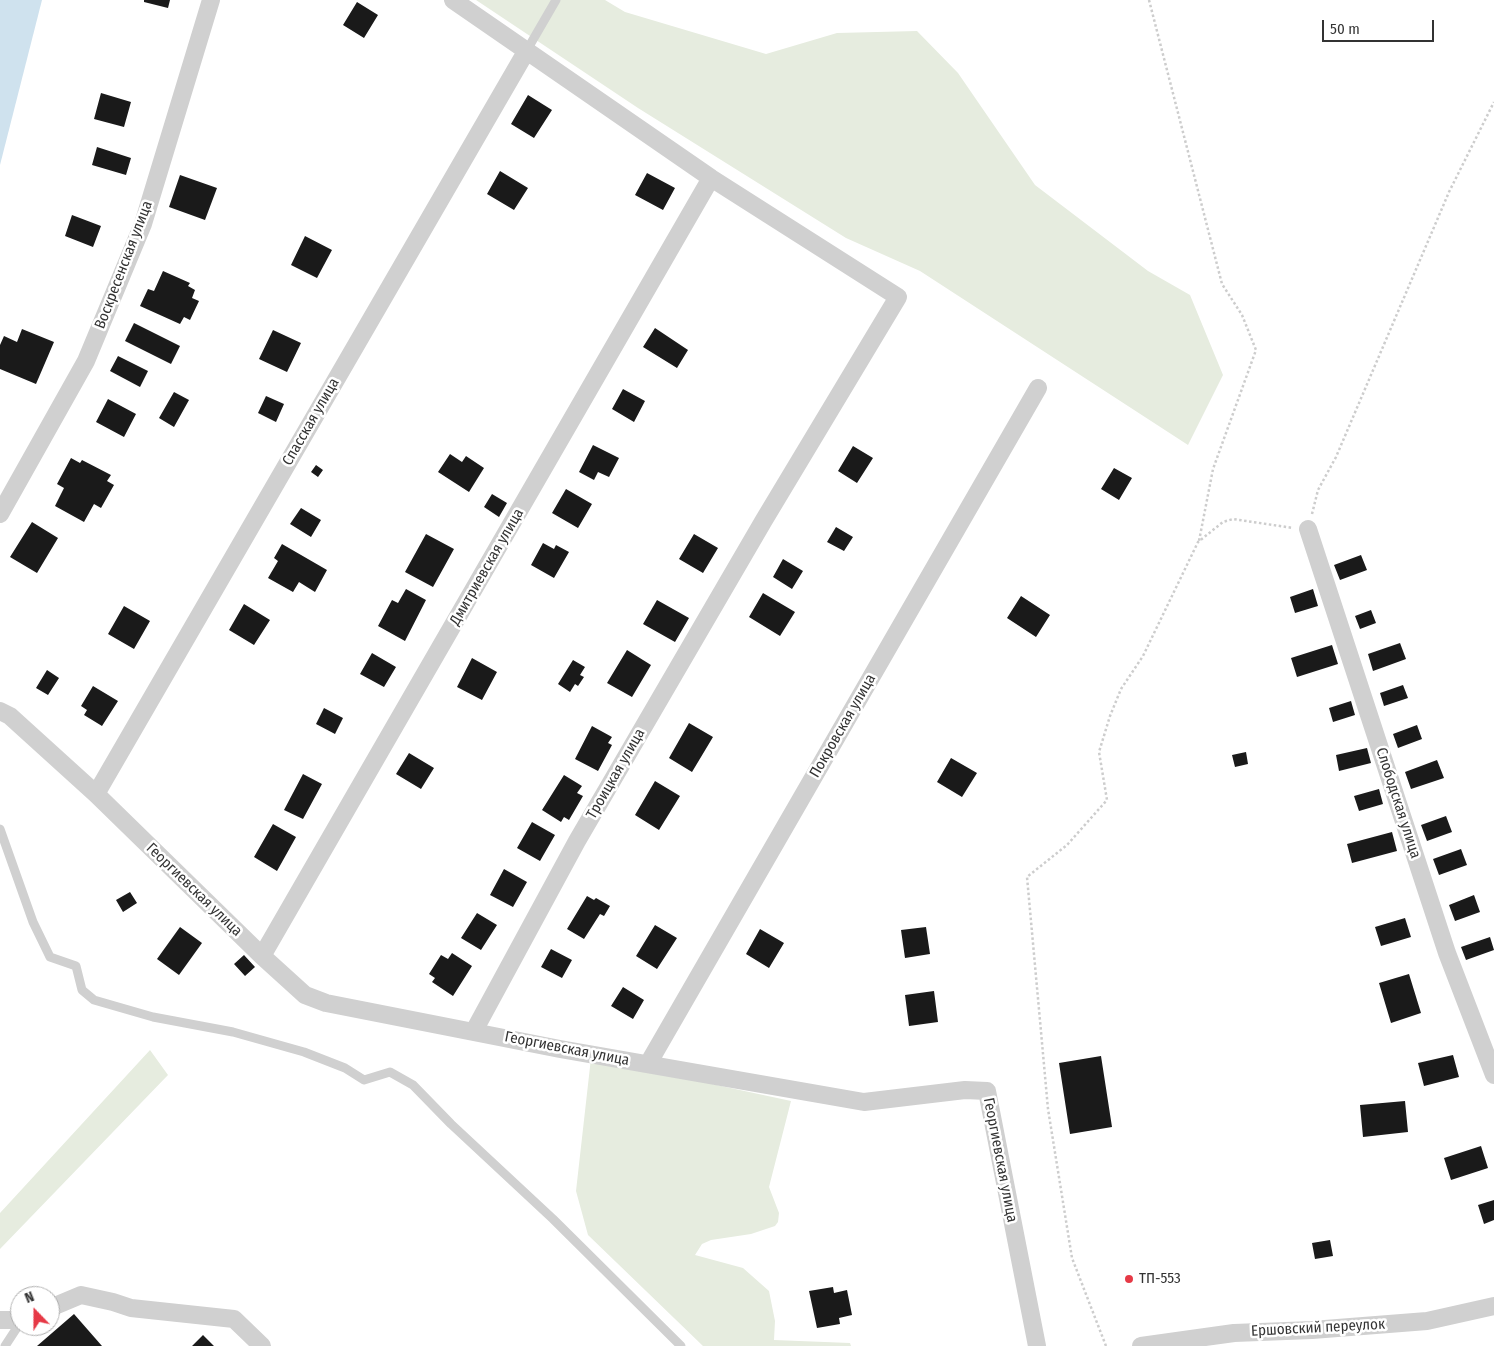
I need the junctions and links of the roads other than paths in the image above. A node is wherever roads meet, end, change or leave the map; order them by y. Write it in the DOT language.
graph roads {
  1 [pos="211,0"];
  2 [pos="453,0"];
  3 [pos="556,0"];
  4 [pos="527,50"];
  5 [pos="711,178"];
  6 [pos="1038,388"];
  7 [pos="0,514"];
  8 [pos="1308,530"];
  9 [pos="0,711"];
  10 [pos="96,794"];
  11 [pos="0,829"];
  12 [pos="262,956"];
  13 [pos="474,1031"];
  14 [pos="648,1064"];
  15 [pos="1494,1075"];
  16 [pos="60,1304"];
  17 [pos="1494,1306"];
  18 [pos="262,1346"];
  19 [pos="681,1346"];
  20 [pos="1036,1346"];
  21 [pos="1141,1346"];
  1 -- 7 [label="street, Воскресенская улица"];
  2 -- 4 [label="street"];
  3 -- 4 [label="lane"];
  4 -- 5 [label="street"];
  4 -- 10 [label="street, Спасская улица"];
  5 -- 12 [label="street, Дмитриевская улица"];
  5 -- 13 [label="street, Троицкая улица"];
  6 -- 14 [label="street, Покровская улица"];
  8 -- 15 [label="street, Слободская улица"];
  9 -- 10 [label="street, Георгиевская улица"];
  10 -- 12 [label="street, Георгиевская улица"];
  11 -- 19 [label="lane"];
  12 -- 13 [label="street, Георгиевская улица"];
  13 -- 14 [label="street, Георгиевская улица"];
  14 -- 20 [label="street, Георгиевская улица"];
  16 -- 18 [label="street"];
  17 -- 21 [label="street, Ершовский переулок"];
}
